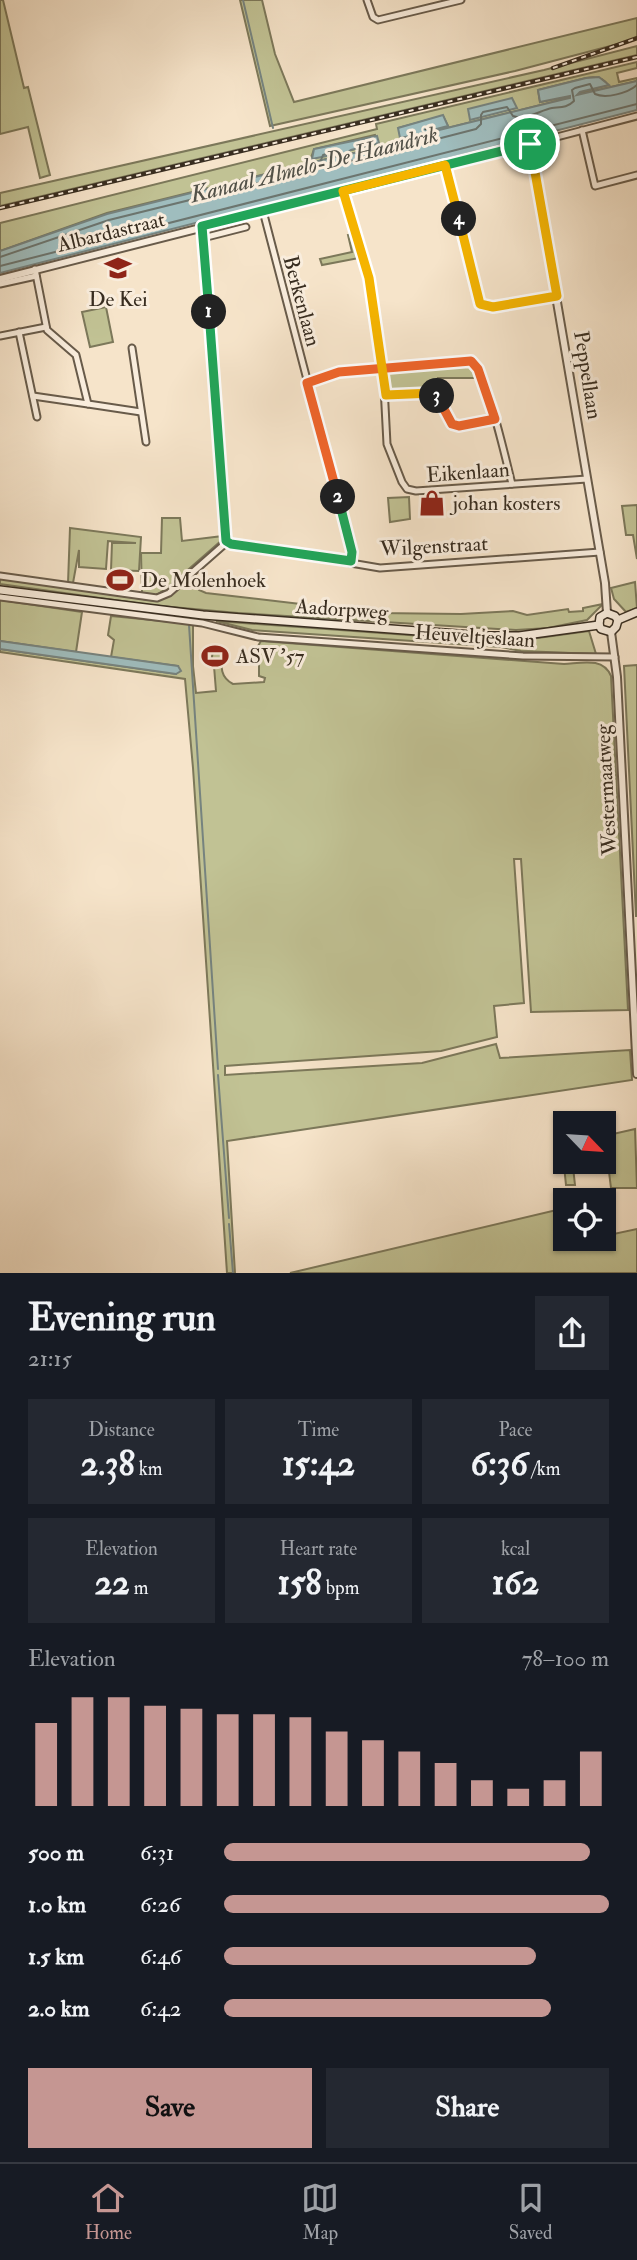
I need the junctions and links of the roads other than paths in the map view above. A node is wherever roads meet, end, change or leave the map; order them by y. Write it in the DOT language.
graph roads {
  1 [pos="367,0"];
  2 [pos="461,0"];
  3 [pos="637,116"];
  4 [pos="582,130"];
  5 [pos="530,144"];
  6 [pos="445,165"];
  7 [pos="637,174"];
  8 [pos="343,191"];
  9 [pos="263,211"];
  10 [pos="202,226"];
  11 [pos="246,227"];
  12 [pos="204,238"];
  13 [pos="35,272"];
  14 [pos="0,279"];
  15 [pos="0,284"];
  16 [pos="557,296"];
  17 [pos="46,327"];
  18 [pos="19,332"];
  19 [pos="0,336"];
  20 [pos="132,348"];
  21 [pos="383,368"];
  22 [pos="307,383"];
  23 [pos="386,395"];
  24 [pos="33,396"];
  25 [pos="88,404"];
  26 [pos="141,412"];
  27 [pos="37,417"];
  28 [pos="495,419"];
  29 [pos="146,442"];
  30 [pos="587,479"];
  31 [pos="512,484"];
  32 [pos="227,542"];
  33 [pos="600,552"];
  34 [pos="351,561"];
  35 [pos="0,576"];
  36 [pos="0,590"];
  37 [pos="0,597"];
  38 [pos="637,612"];
  39 [pos="607,613"];
  40 [pos="618,620"];
  41 [pos="599,625"];
  42 [pos="611,632"];
  43 [pos="615,657"];
  44 [pos="637,1074"];
  1 -- 2 [label="street"];
  3 -- 4 [label="street, Albardastraat"];
  4 -- 5 [label="street, Albardastraat"];
  4 -- 7 [label="street"];
  5 -- 6 [label="street, Albardastraat"];
  5 -- 16 [label="street, Peppellaan"];
  6 -- 8 [label="street, Albardastraat"];
  6 -- 16 [label="street"];
  8 -- 9 [label="street, Albardastraat"];
  8 -- 21 [label="street, Eikenlaan"];
  9 -- 10 [label="street, Albardastraat"];
  9 -- 22 [label="street, Berkenlaan"];
  10 -- 12 [label="street"];
  10 -- 13 [label="street, Albardastraat"];
  11 -- 12 [label="street"];
  12 -- 32 [label="street"];
  13 -- 14 [label="street, Albardastraat"];
  13 -- 15 [label="street, Albardastraat"];
  13 -- 17 [label="street"];
  16 -- 30 [label="street, Peppellaan"];
  17 -- 18 [label="street"];
  17 -- 25 [label="street"];
  18 -- 19 [label="street"];
  18 -- 24 [label="street"];
  20 -- 26 [label="street"];
  21 -- 22 [label="street"];
  21 -- 23 [label="street, Eikenlaan"];
  21 -- 28 [label="street"];
  22 -- 34 [label="street, Berkenlaan"];
  23 -- 28 [label="street"];
  23 -- 31 [label="street, Eikenlaan"];
  24 -- 25 [label="street"];
  24 -- 27 [label="street"];
  25 -- 26 [label="street"];
  26 -- 29 [label="street"];
  28 -- 31 [label="street"];
  30 -- 31 [label="street, Eikenlaan"];
  30 -- 33 [label="street, Peppellaan"];
  32 -- 34 [label="street, Wilgenstraat"];
  32 -- 35 [label="street"];
  33 -- 34 [label="street, Wilgenstraat"];
  33 -- 39 [label="street, Peppellaan"];
  36 -- 41 [label="main road, Aadorpweg"];
  37 -- 43 [label="street, Heuveltjeslaan"];
  38 -- 40 [label="main road"];
  39 -- 40 [label="main road"];
  39 -- 41 [label="main road"];
  40 -- 42 [label="main road"];
  41 -- 42 [label="main road"];
  42 -- 43 [label="street, Westermaatweg"];
  43 -- 44 [label="street, Westermaatweg"];
}
